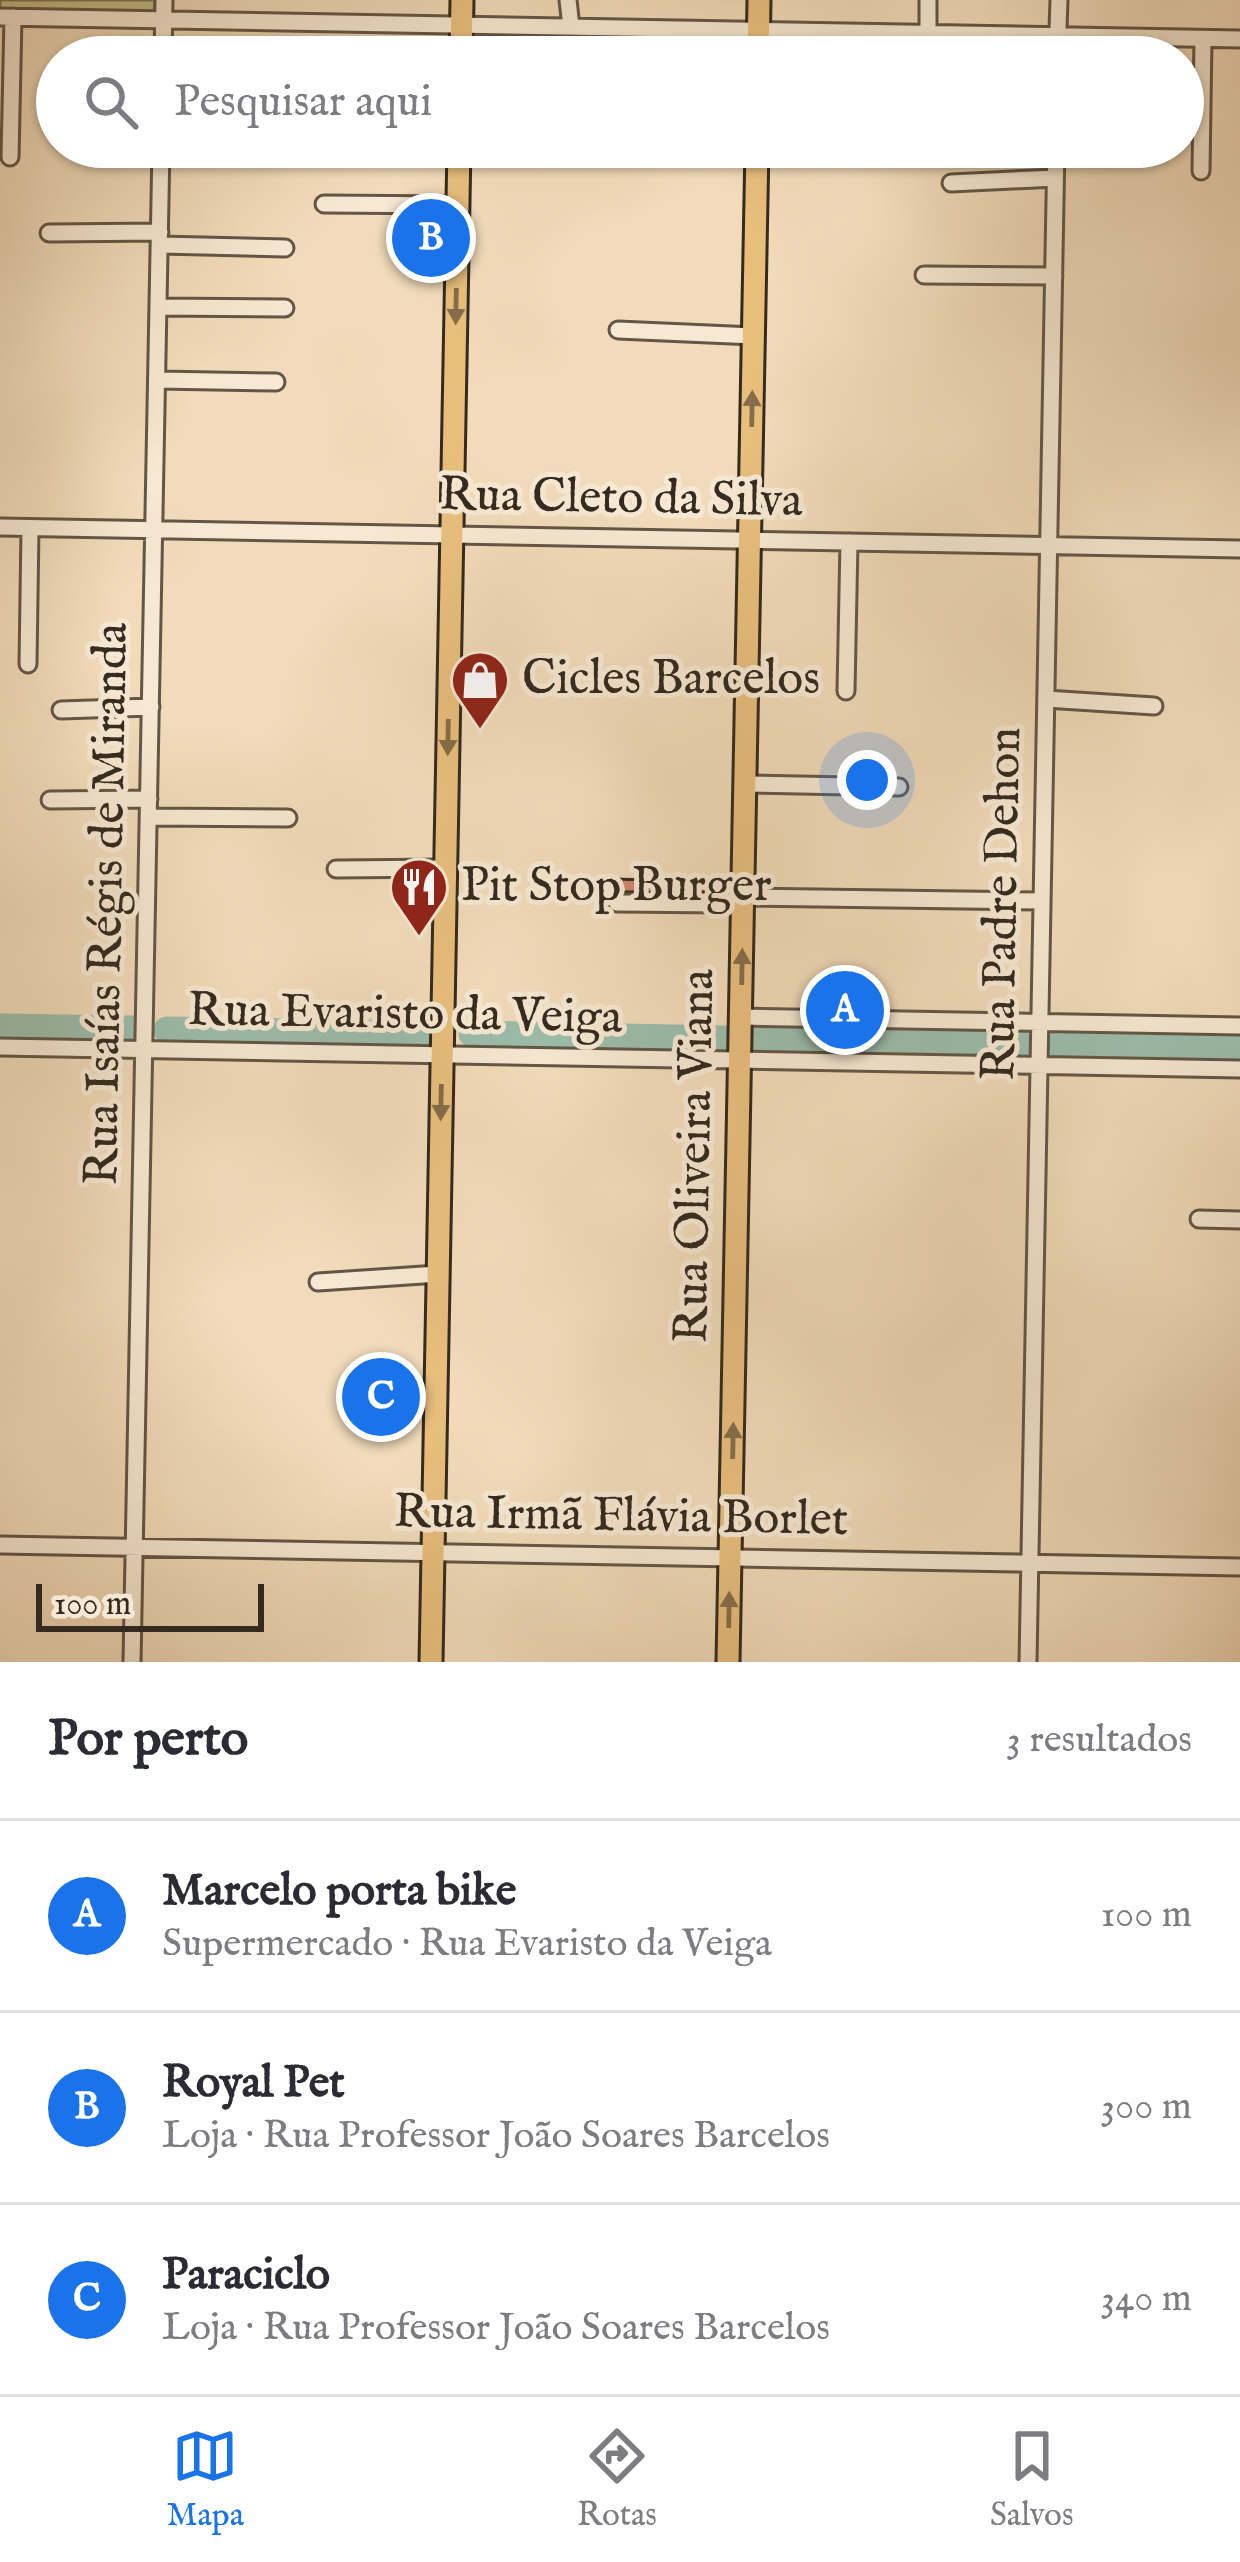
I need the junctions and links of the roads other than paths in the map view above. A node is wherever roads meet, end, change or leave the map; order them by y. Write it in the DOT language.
graph roads {
  1 [pos="164,0"];
  2 [pos="462,0"];
  3 [pos="568,0"];
  4 [pos="759,0"];
  5 [pos="928,0"];
  6 [pos="1058,0"];
  7 [pos="6,17"];
  8 [pos="164,20"];
  9 [pos="461,25"];
  10 [pos="571,27"];
  11 [pos="759,31"];
  12 [pos="928,34"];
  13 [pos="164,36"];
  14 [pos="461,36"];
  15 [pos="759,36"];
  16 [pos="1058,36"];
  17 [pos="1204,39"];
  18 [pos="1240,39"];
  19 [pos="10,157"];
  20 [pos="161,168"];
  21 [pos="459,168"];
  22 [pos="757,168"];
  23 [pos="1055,168"];
  24 [pos="1201,168"];
  25 [pos="1201,171"];
  26 [pos="1055,178"];
  27 [pos="952,183"];
  28 [pos="324,204"];
  29 [pos="458,205"];
  30 [pos="49,233"];
  31 [pos="160,239"];
  32 [pos="285,248"];
  33 [pos="924,275"];
  34 [pos="1054,276"];
  35 [pos="158,307"];
  36 [pos="285,308"];
  37 [pos="618,330"];
  38 [pos="754,336"];
  39 [pos="157,380"];
  40 [pos="276,382"];
  41 [pos="0,527"];
  42 [pos="30,527"];
  43 [pos="154,530"];
  44 [pos="452,535"];
  45 [pos="750,540"];
  46 [pos="849,542"];
  47 [pos="1048,546"];
  48 [pos="1240,549"];
  49 [pos="28,664"];
  50 [pos="846,691"];
  51 [pos="1046,699"];
  52 [pos="1154,706"];
  53 [pos="151,707"];
  54 [pos="61,710"];
  55 [pos="745,784"];
  56 [pos="899,787"];
  57 [pos="50,800"];
  58 [pos="149,808"];
  59 [pos="288,818"];
  60 [pos="446,868"];
  61 [pos="336,869"];
  62 [pos="743,897"];
  63 [pos="1042,901"];
  64 [pos="617,903"];
  65 [pos="741,1017"];
  66 [pos="1040,1022"];
  67 [pos="1240,1026"];
  68 [pos="0,1047"];
  69 [pos="144,1049"];
  70 [pos="442,1055"];
  71 [pos="740,1060"];
  72 [pos="1039,1066"];
  73 [pos="1240,1069"];
  74 [pos="1199,1219"];
  75 [pos="1240,1220"];
  76 [pos="438,1274"];
  77 [pos="318,1282"];
  78 [pos="0,1545"];
  79 [pos="135,1547"];
  80 [pos="433,1552"];
  81 [pos="730,1558"];
  82 [pos="1030,1564"];
  83 [pos="1240,1568"];
  84 [pos="133,1662"];
  85 [pos="431,1662"];
  86 [pos="728,1662"];
  87 [pos="1028,1662"];
  1 -- 8 [label="street"];
  2 -- 9 [label="main road"];
  3 -- 10 [label="street"];
  4 -- 11 [label="main road"];
  5 -- 12 [label="street"];
  6 -- 16 [label="street"];
  7 -- 8 [label="street"];
  7 -- 19 [label="street"];
  8 -- 9 [label="street"];
  8 -- 13 [label="street"];
  9 -- 10 [label="street"];
  9 -- 14 [label="main road"];
  10 -- 11 [label="street"];
  11 -- 12 [label="street"];
  11 -- 15 [label="main road"];
  12 -- 16 [label="street"];
  17 -- 18 [label="street"];
  20 -- 31 [label="street, Rua Isaías Régis de Miranda"];
  21 -- 29 [label="main road"];
  22 -- 38 [label="main road, Rua Oliveira Viana"];
  23 -- 26 [label="street, Rua Padre Dehon"];
  24 -- 25 [label="street"];
  26 -- 27 [label="street"];
  26 -- 34 [label="street, Rua Padre Dehon"];
  28 -- 29 [label="street"];
  29 -- 44 [label="main road, one-way"];
  30 -- 31 [label="street"];
  31 -- 32 [label="street"];
  31 -- 35 [label="street, Rua Isaías Régis de Miranda"];
  33 -- 34 [label="street"];
  34 -- 47 [label="street, Rua Padre Dehon"];
  35 -- 36 [label="street"];
  35 -- 39 [label="street, Rua Isaías Régis de Miranda"];
  37 -- 38 [label="street"];
  45 -- 38 [label="main road, Rua Oliveira Viana, one-way"];
  39 -- 40 [label="street"];
  39 -- 43 [label="street, Rua Isaías Régis de Miranda"];
  41 -- 42 [label="street, Rua Cleto da Silva"];
  42 -- 43 [label="street, Rua Cleto da Silva"];
  42 -- 49 [label="street"];
  43 -- 44 [label="street, Rua Cleto da Silva"];
  43 -- 53 [label="street, Rua Isaías Régis de Miranda"];
  44 -- 45 [label="street, Rua Cleto da Silva"];
  44 -- 60 [label="main road, one-way"];
  45 -- 46 [label="street, Rua Cleto da Silva"];
  45 -- 55 [label="main road, Rua Oliveira Viana"];
  46 -- 47 [label="street, Rua Cleto da Silva"];
  46 -- 50 [label="street"];
  47 -- 48 [label="street, Rua Cleto da Silva"];
  47 -- 51 [label="street, Rua Padre Dehon"];
  51 -- 52 [label="street"];
  51 -- 63 [label="street, Rua Padre Dehon"];
  53 -- 54 [label="street"];
  53 -- 58 [label="street, Rua Isaías Régis de Miranda"];
  55 -- 56 [label="street"];
  55 -- 62 [label="main road, Rua Oliveira Viana"];
  57 -- 58 [label="street"];
  58 -- 59 [label="street"];
  58 -- 69 [label="street, Rua Isaías Régis de Miranda"];
  60 -- 61 [label="street"];
  60 -- 70 [label="main road"];
  62 -- 63 [label="street"];
  62 -- 64 [label="street"];
  65 -- 62 [label="main road, Rua Oliveira Viana, one-way"];
  63 -- 66 [label="street, Rua Padre Dehon"];
  65 -- 66 [label="street"];
  65 -- 71 [label="main road, Rua Oliveira Viana"];
  66 -- 67 [label="street"];
  66 -- 72 [label="street, Rua Padre Dehon"];
  68 -- 69 [label="street, Rua Evaristo da Veiga"];
  69 -- 70 [label="street, Rua Evaristo da Veiga"];
  69 -- 79 [label="street, Rua Isaías Régis de Miranda"];
  70 -- 71 [label="street, Rua Evaristo da Veiga"];
  70 -- 76 [label="main road, one-way"];
  71 -- 72 [label="street, Rua Evaristo da Veiga"];
  81 -- 71 [label="main road, Rua Oliveira Viana, one-way"];
  72 -- 73 [label="street, Rua Evaristo da Veiga"];
  72 -- 82 [label="street, Rua Padre Dehon"];
  74 -- 75 [label="street"];
  76 -- 77 [label="street"];
  76 -- 80 [label="main road"];
  78 -- 79 [label="street, Rua Irmã Flávia Borlet"];
  79 -- 80 [label="street, Rua Irmã Flávia Borlet"];
  79 -- 84 [label="street, Rua Isaías Régis de Miranda"];
  80 -- 81 [label="street, Rua Irmã Flávia Borlet"];
  80 -- 85 [label="main road"];
  81 -- 82 [label="street, Rua Irmã Flávia Borlet"];
  86 -- 81 [label="main road, Rua Oliveira Viana, one-way"];
  82 -- 83 [label="street, Rua Irmã Flávia Borlet"];
  82 -- 87 [label="street, Rua Padre Dehon"];
}
